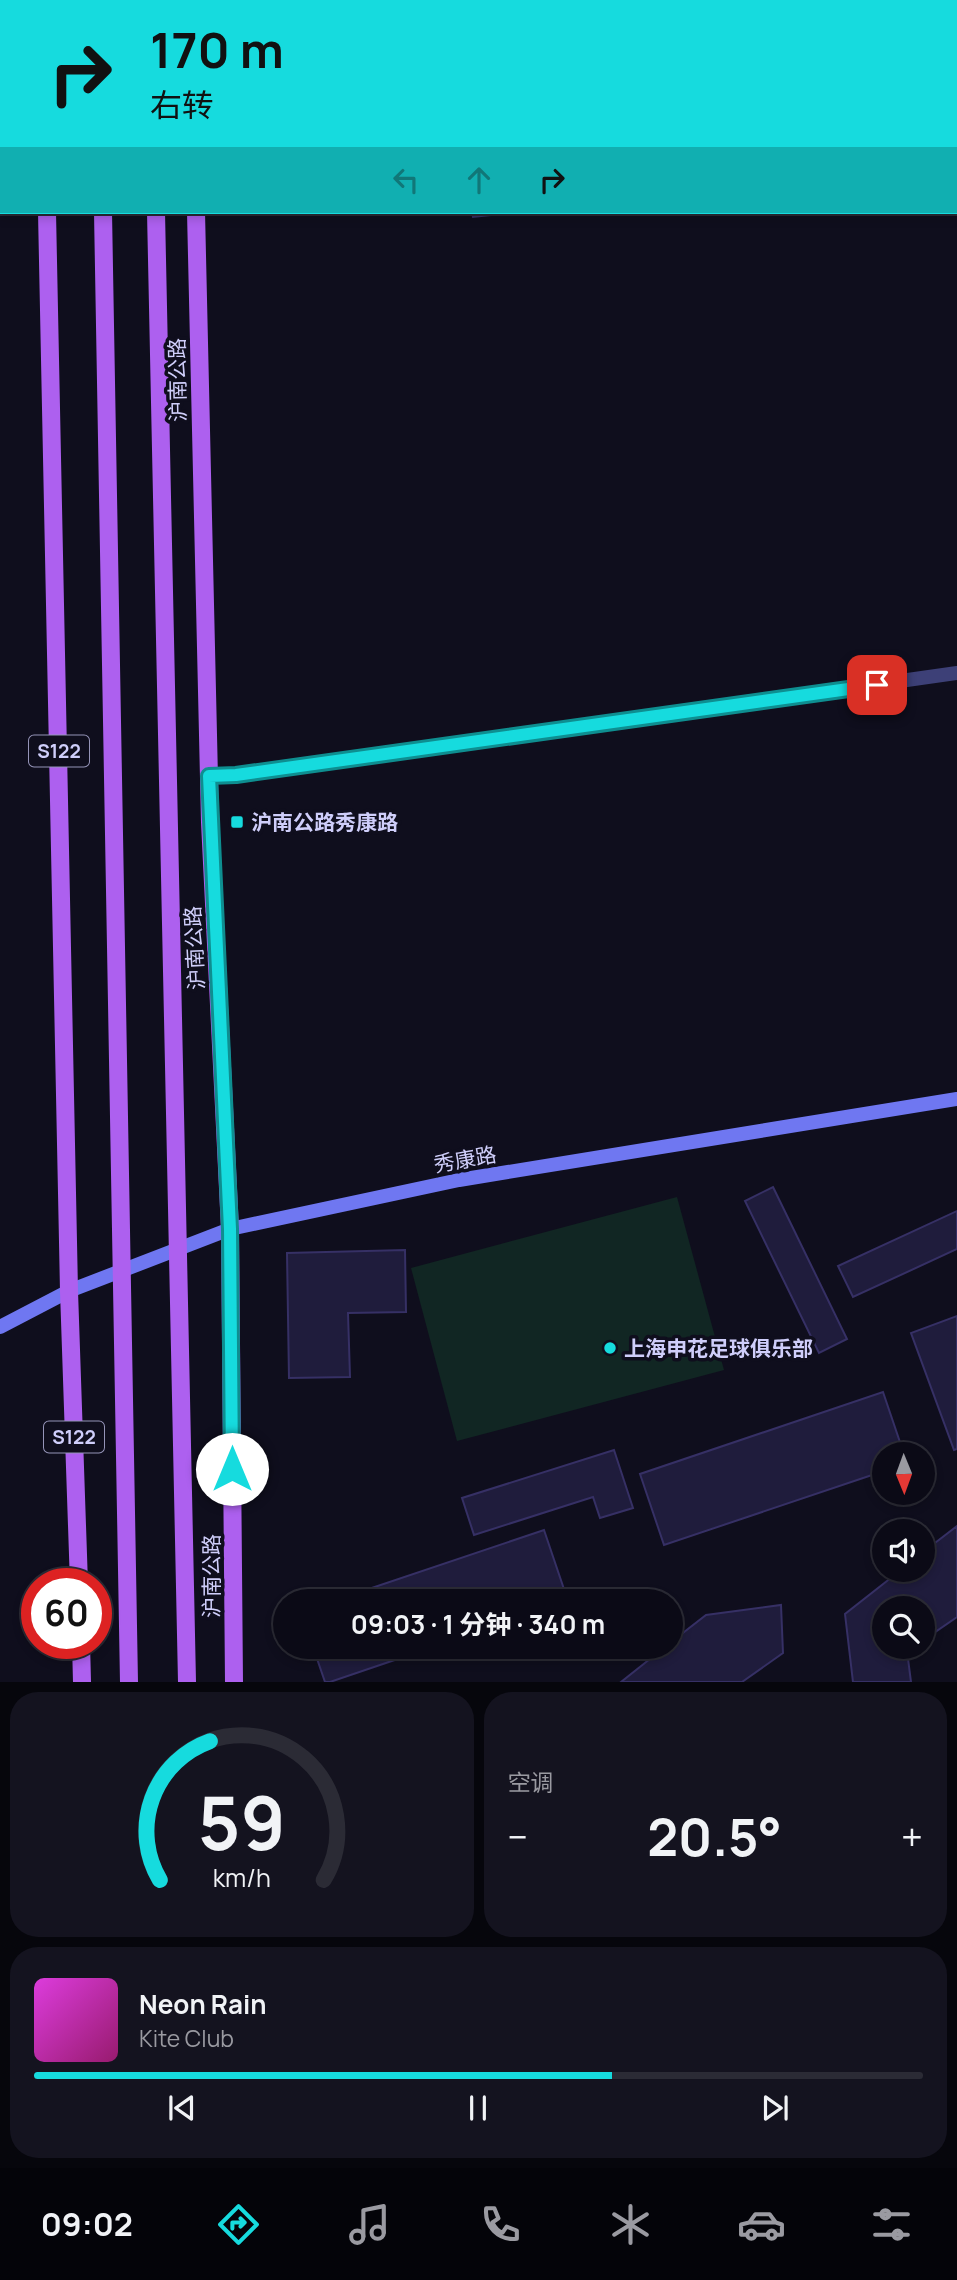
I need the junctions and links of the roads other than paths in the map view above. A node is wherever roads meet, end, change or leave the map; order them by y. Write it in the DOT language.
graph roads {
  1 [pos="47,214"];
  2 [pos="103,214"];
  3 [pos="156,214"];
  4 [pos="196,214"];
  5 [pos="957,673"];
  6 [pos="209,776"];
  7 [pos="957,1099"];
  8 [pos="230,1229"];
  9 [pos="69,1291"];
  10 [pos="0,1326"];
  11 [pos="78,1568"];
  12 [pos="81,1659"];
  13 [pos="82,1682"];
  14 [pos="129,1682"];
  15 [pos="187,1682"];
  16 [pos="234,1682"];
  1 -- 9 [label="main road, S122"];
  2 -- 14 [label="main road"];
  3 -- 15 [label="main road"];
  4 -- 6 [label="main road, 沪南公路"];
  5 -- 6 [label="street"];
  6 -- 8 [label="main road, 沪南公路"];
  7 -- 8 [label="street, 秀康路"];
  8 -- 9 [label="street, 秀康路"];
  8 -- 16 [label="main road, 沪南公路"];
  9 -- 10 [label="street, 秀康路"];
  9 -- 11 [label="main road, S122"];
  12 -- 13 [label="main road"];
}
